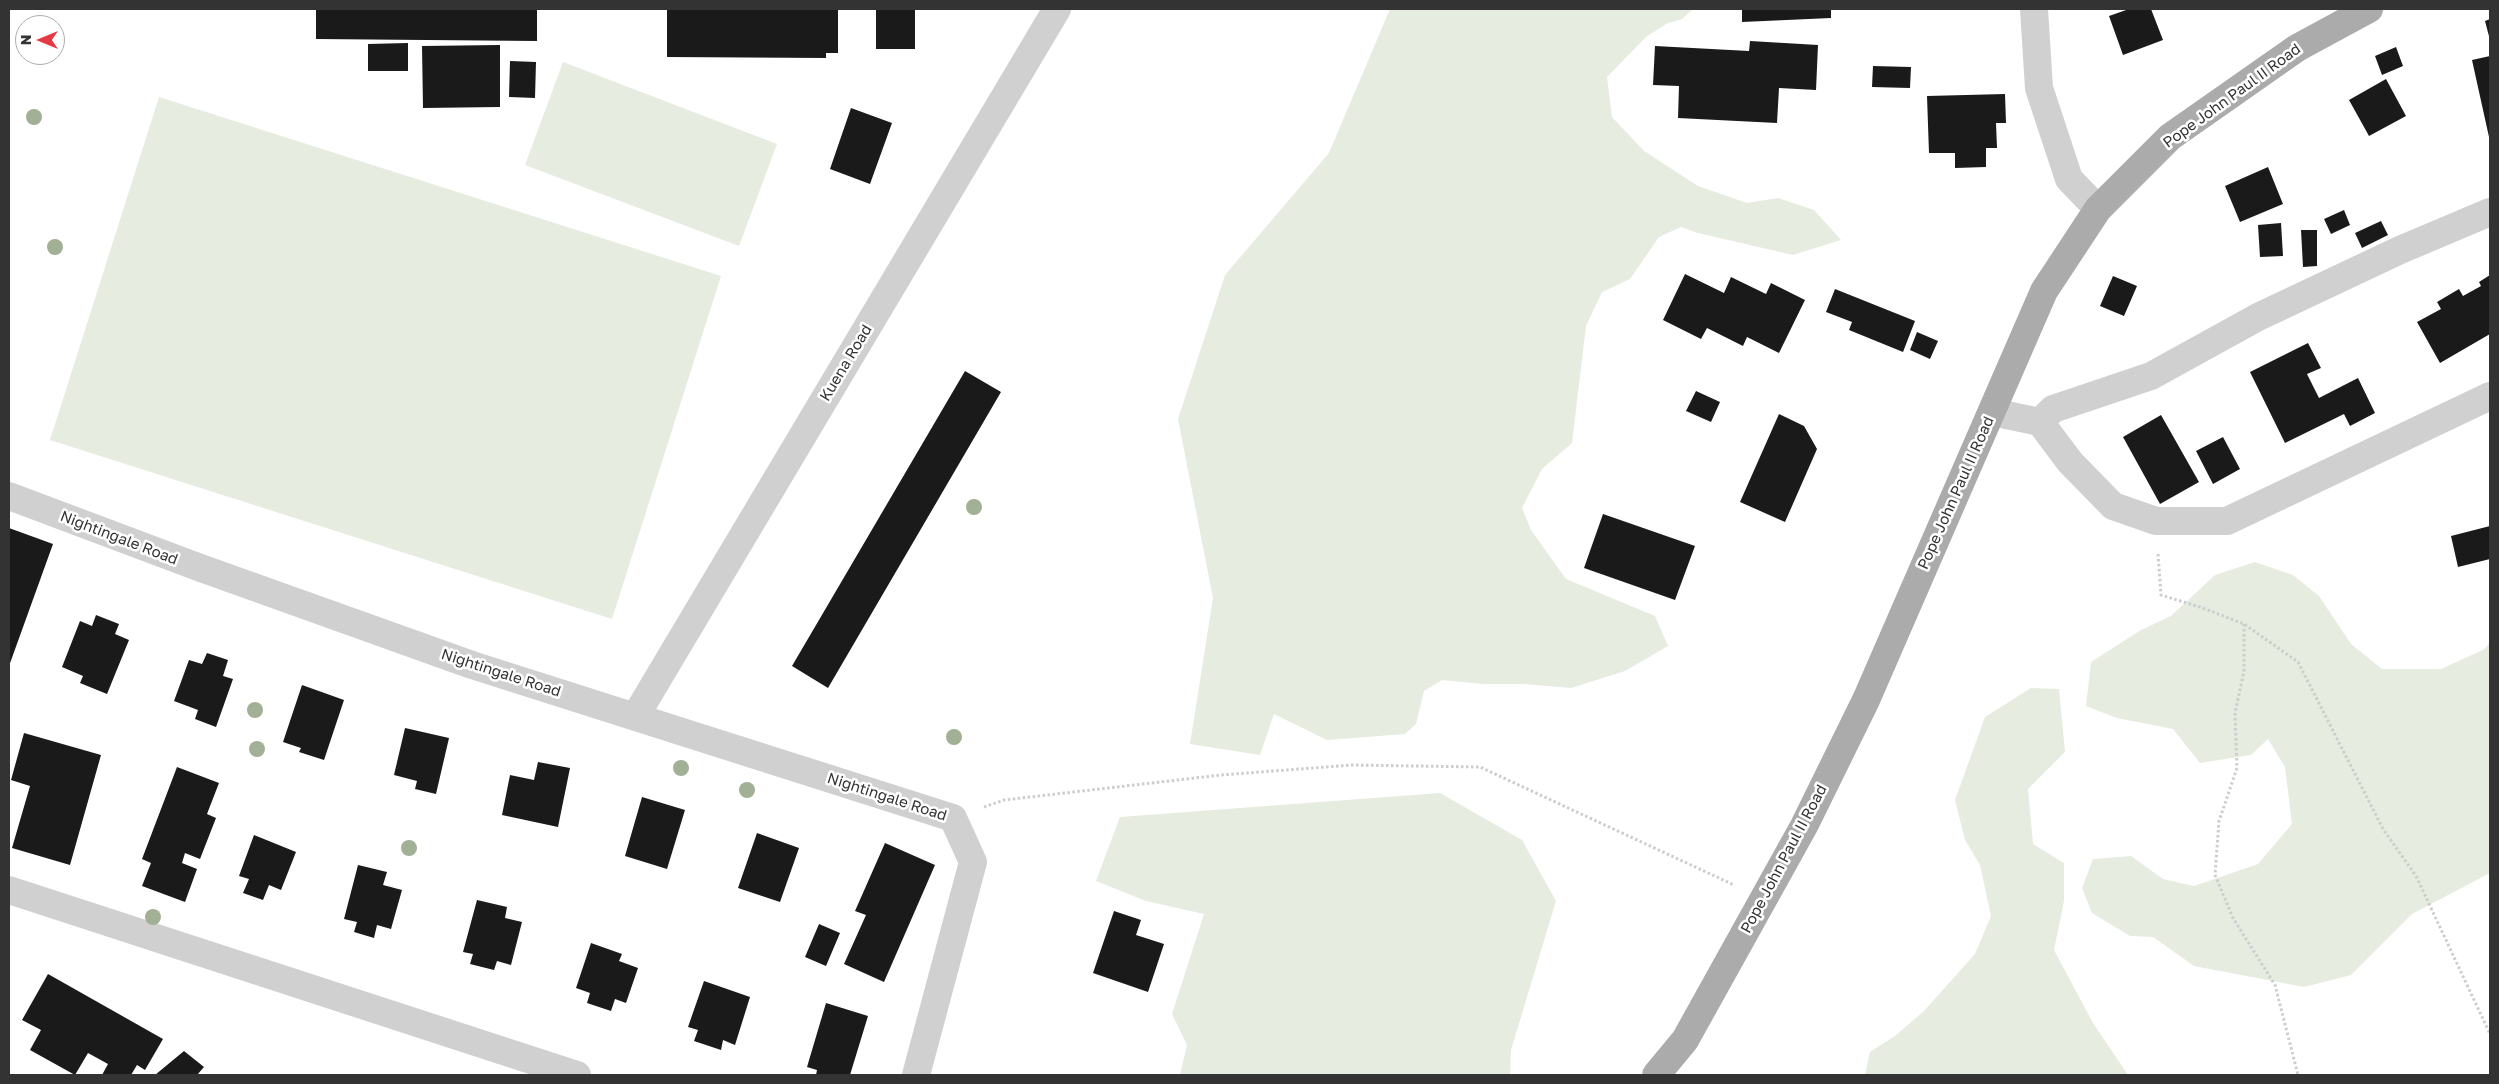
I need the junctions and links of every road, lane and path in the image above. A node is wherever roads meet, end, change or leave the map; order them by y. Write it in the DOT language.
graph roads {
  1 [pos="1057,9"];
  2 [pos="2034,9"];
  3 [pos="2369,9"];
  4 [pos="2098,209"];
  5 [pos="2490,212"];
  6 [pos="2490,396"];
  7 [pos="1992,412"];
  8 [pos="2040,422"];
  9 [pos="9,496"];
  10 [pos="2156,521"];
  11 [pos="2244,624"];
  12 [pos="635,717"];
  13 [pos="953,818"];
  14 [pos="9,890"];
  15 [pos="1764,899"];
  16 [pos="2490,1034"];
  17 [pos="577,1075"];
  18 [pos="916,1075"];
  19 [pos="1656,1075"];
  20 [pos="2298,1075"];
  1 -- 12 [label="street, Kuena Road"];
  2 -- 4 [label="street"];
  3 -- 4 [label="main road, Pope John Paul II Road"];
  4 -- 7 [label="main road, Pope John Paul II Road"];
  5 -- 8 [label="street"];
  6 -- 10 [label="street"];
  7 -- 8 [label="street"];
  7 -- 15 [label="main road, Pope John Paul II Road"];
  8 -- 10 [label="street"];
  9 -- 12 [label="street, Nightingale Road"];
  10 -- 11 [label="path"];
  11 -- 16 [label="path"];
  11 -- 20 [label="path"];
  12 -- 13 [label="street, Nightingale Road"];
  13 -- 15 [label="path"];
  13 -- 18 [label="street, Nightingale Road"];
  14 -- 17 [label="street"];
  15 -- 19 [label="main road, Pope John Paul II Road"];
}
